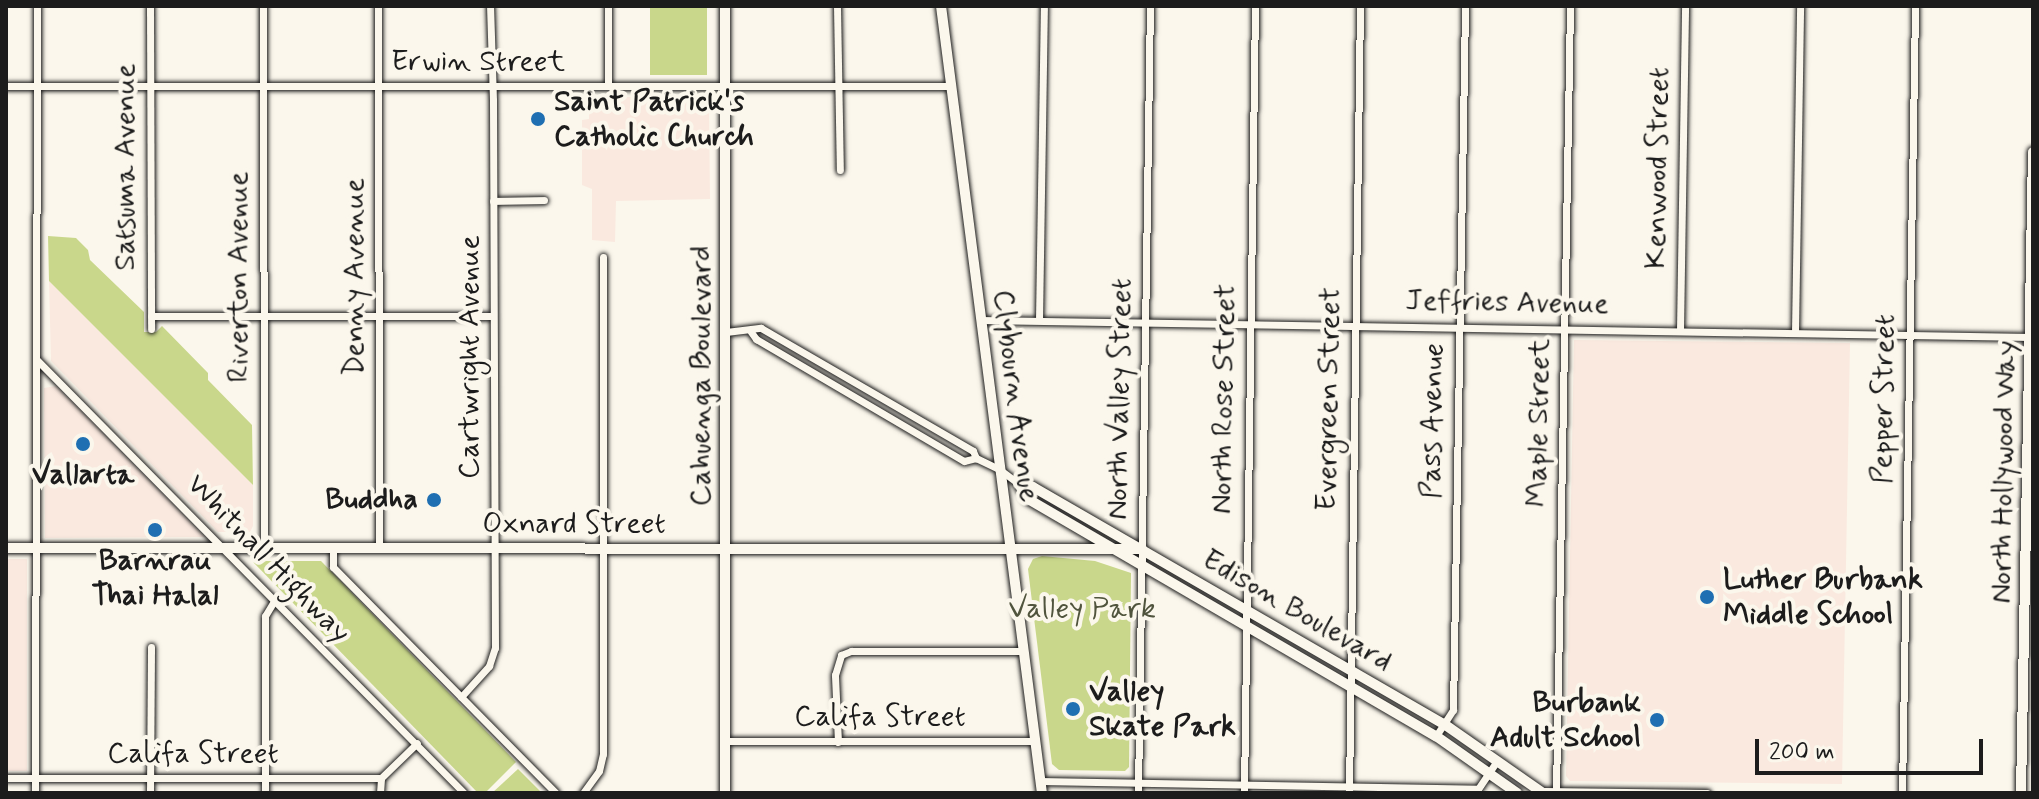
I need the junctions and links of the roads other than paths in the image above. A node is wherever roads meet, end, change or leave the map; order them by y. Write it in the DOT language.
graph roads {
  1 [pos="37,6"];
  2 [pos="150,6"];
  3 [pos="263,6"];
  4 [pos="378,6"];
  5 [pos="490,6"];
  6 [pos="608,6"];
  7 [pos="725,6"];
  8 [pos="837,6"];
  9 [pos="941,6"];
  10 [pos="1044,6"];
  11 [pos="1150,6"];
  12 [pos="1255,6"];
  13 [pos="1360,6"];
  14 [pos="1465,6"];
  15 [pos="1570,6"];
  16 [pos="1685,6"];
  17 [pos="1800,6"];
  18 [pos="1915,6"];
  19 [pos="263,85"];
  20 [pos="608,85"];
  21 [pos="6,86"];
  22 [pos="37,86"];
  23 [pos="150,86"];
  24 [pos="378,86"];
  25 [pos="724,86"];
  26 [pos="837,86"];
  27 [pos="951,86"];
  28 [pos="492,87"];
  29 [pos="2033,152"];
  30 [pos="840,170"];
  31 [pos="544,200"];
  32 [pos="493,201"];
  33 [pos="603,257"];
  34 [pos="151,316"];
  35 [pos="493,316"];
  36 [pos="263,317"];
  37 [pos="379,317"];
  38 [pos="980,320"];
  39 [pos="1039,320"];
  40 [pos="1145,320"];
  41 [pos="1249,322"];
  42 [pos="1354,324"];
  43 [pos="1458,326"];
  44 [pos="1564,328"];
  45 [pos="151,329"];
  46 [pos="1680,330"];
  47 [pos="726,332"];
  48 [pos="751,332"];
  49 [pos="1795,332"];
  50 [pos="1909,334"];
  51 [pos="2032,337"];
  52 [pos="37,360"];
  53 [pos="976,458"];
  54 [pos="999,469"];
  55 [pos="1019,484"];
  56 [pos="6,548"];
  57 [pos="36,548"];
  58 [pos="225,548"];
  59 [pos="264,548"];
  60 [pos="494,548"];
  61 [pos="603,548"];
  62 [pos="724,548"];
  63 [pos="1011,548"];
  64 [pos="333,549"];
  65 [pos="379,549"];
  66 [pos="1114,549"];
  67 [pos="1142,549"];
  68 [pos="1142,565"];
  69 [pos="2030,579"];
  70 [pos="274,601"];
  71 [pos="1245,610"];
  72 [pos="1245,625"];
  73 [pos="151,647"];
  74 [pos="1024,651"];
  75 [pos="1351,669"];
  76 [pos="1350,687"];
  77 [pos="461,697"];
  78 [pos="1444,724"];
  79 [pos="1436,736"];
  80 [pos="725,741"];
  81 [pos="1035,741"];
  82 [pos="838,742"];
  83 [pos="417,743"];
  84 [pos="1497,761"];
  85 [pos="1489,774"];
  86 [pos="6,778"];
  87 [pos="34,778"];
  88 [pos="150,778"];
  89 [pos="381,778"];
  90 [pos="265,779"];
  91 [pos="1139,782"];
  92 [pos="1041,787"];
  93 [pos="1244,789"];
  94 [pos="1349,790"];
  95 [pos="1451,791"];
  96 [pos="1542,792"];
  97 [pos="1556,792"];
  98 [pos="35,793"];
  99 [pos="150,793"];
  100 [pos="265,793"];
  101 [pos="380,793"];
  102 [pos="464,793"];
  103 [pos="556,793"];
  104 [pos="583,793"];
  105 [pos="725,793"];
  106 [pos="1138,793"];
  107 [pos="1517,793"];
  108 [pos="1669,793"];
  109 [pos="1707,793"];
  110 [pos="1902,793"];
  111 [pos="2021,793"];
  1 -- 22 [label="street"];
  2 -- 23 [label="street, Satsuma Avenue"];
  3 -- 19 [label="street, Riverton Avenue"];
  4 -- 24 [label="street, Denny Avenue"];
  5 -- 28 [label="street, Cartwright Avenue"];
  6 -- 20 [label="street"];
  7 -- 25 [label="main road, Cahuenga Boulevard"];
  8 -- 26 [label="street"];
  9 -- 27 [label="main road, Clybourn Avenue"];
  10 -- 39 [label="street"];
  11 -- 40 [label="street, North Valley Street"];
  12 -- 41 [label="street, North Rose Street"];
  13 -- 42 [label="street, Evergreen Street"];
  14 -- 43 [label="street, Pass Avenue"];
  15 -- 44 [label="street, Maple Street"];
  16 -- 46 [label="street, Kenwood Street"];
  17 -- 49 [label="street"];
  18 -- 50 [label="street, Pepper Street"];
  19 -- 23 [label="street, Erwin Street"];
  19 -- 24 [label="street, Erwin Street"];
  19 -- 36 [label="street, Riverton Avenue"];
  20 -- 25 [label="street, Erwin Street"];
  20 -- 28 [label="street, Erwin Street"];
  21 -- 22 [label="street, Erwin Street"];
  22 -- 23 [label="street, Erwin Street"];
  22 -- 52 [label="street"];
  23 -- 34 [label="street, Satsuma Avenue"];
  24 -- 28 [label="street, Erwin Street"];
  24 -- 37 [label="street, Denny Avenue"];
  25 -- 26 [label="street, Erwin Street"];
  25 -- 47 [label="main road, Cahuenga Boulevard"];
  26 -- 27 [label="street, Erwin Street"];
  26 -- 30 [label="street"];
  27 -- 38 [label="main road, Clybourn Avenue"];
  28 -- 32 [label="street, Cartwright Avenue"];
  29 -- 51 [label="main road, North Hollywood Way"];
  31 -- 32 [label="street"];
  32 -- 35 [label="street, Cartwright Avenue"];
  33 -- 61 [label="street"];
  34 -- 36 [label="street"];
  34 -- 45 [label="street, Satsuma Avenue"];
  35 -- 37 [label="street"];
  35 -- 60 [label="street, Cartwright Avenue"];
  36 -- 37 [label="street"];
  36 -- 59 [label="street, Riverton Avenue"];
  37 -- 65 [label="street, Denny Avenue"];
  38 -- 39 [label="street, Jeffries Avenue"];
  38 -- 54 [label="main road, Clybourn Avenue"];
  39 -- 40 [label="street, Jeffries Avenue"];
  40 -- 41 [label="street, Jeffries Avenue"];
  40 -- 67 [label="street, North Valley Street"];
  41 -- 42 [label="street, Jeffries Avenue"];
  41 -- 71 [label="street, North Rose Street"];
  42 -- 43 [label="street, Jeffries Avenue"];
  42 -- 75 [label="street, Evergreen Street"];
  43 -- 44 [label="street, Jeffries Avenue"];
  43 -- 78 [label="street, Pass Avenue"];
  44 -- 46 [label="street, Jeffries Avenue"];
  44 -- 97 [label="street, Maple Street"];
  46 -- 49 [label="street, Jeffries Avenue"];
  47 -- 48 [label="street, Edison Boulevard"];
  47 -- 62 [label="main road, Cahuenga Boulevard"];
  48 -- 53 [label="street, Edison Boulevard"];
  48 -- 53 [label="street, Edison Boulevard"];
  49 -- 50 [label="street, Jeffries Avenue"];
  50 -- 51 [label="street, Jeffries Avenue"];
  50 -- 110 [label="street, Pepper Street"];
  51 -- 69 [label="main road, North Hollywood Way"];
  52 -- 57 [label="street"];
  52 -- 58 [label="street, Whitnall Highway"];
  53 -- 54 [label="street, Edison Boulevard"];
  54 -- 55 [label="street, Edison Boulevard"];
  54 -- 63 [label="main road, Clybourn Avenue"];
  55 -- 66 [label="main road, Edison Boulevard"];
  55 -- 67 [label="main road, Edison Boulevard"];
  56 -- 57 [label="main road, Oxnard Street"];
  57 -- 58 [label="main road, Oxnard Street"];
  57 -- 87 [label="street"];
  58 -- 59 [label="main road, Oxnard Street"];
  58 -- 70 [label="street, Whitnall Highway"];
  59 -- 64 [label="main road, Oxnard Street"];
  60 -- 61 [label="main road, Oxnard Street"];
  60 -- 65 [label="main road, Oxnard Street"];
  60 -- 77 [label="street, Cartwright Avenue"];
  61 -- 62 [label="main road, Oxnard Street"];
  61 -- 104 [label="street"];
  62 -- 63 [label="main road, Oxnard Street"];
  62 -- 80 [label="main road, Cahuenga Boulevard"];
  63 -- 66 [label="main road, Oxnard Street"];
  63 -- 74 [label="main road, Clybourn Avenue"];
  64 -- 65 [label="main road, Oxnard Street"];
  64 -- 77 [label="street, Whitnall Highway"];
  66 -- 67 [label="main road, Oxnard Street"];
  66 -- 68 [label="main road, Edison Boulevard"];
  67 -- 68 [label="street, North Valley Street"];
  67 -- 71 [label="main road, Edison Boulevard"];
  68 -- 72 [label="main road, Edison Boulevard"];
  68 -- 91 [label="street, North Valley Street"];
  69 -- 111 [label="main road, North Hollywood Way"];
  70 -- 83 [label="street, Whitnall Highway"];
  70 -- 90 [label="street"];
  71 -- 72 [label="street, North Rose Street"];
  71 -- 75 [label="main road, Edison Boulevard"];
  72 -- 76 [label="main road, Edison Boulevard"];
  72 -- 93 [label="street, North Rose Street"];
  73 -- 88 [label="street"];
  74 -- 81 [label="main road, Clybourn Avenue"];
  74 -- 82 [label="street"];
  75 -- 76 [label="street, Evergreen Street"];
  75 -- 78 [label="main road, Edison Boulevard"];
  76 -- 79 [label="main road, Edison Boulevard"];
  76 -- 94 [label="street, Evergreen Street"];
  77 -- 103 [label="street, Whitnall Highway"];
  78 -- 79 [label="street, Pass Avenue"];
  78 -- 84 [label="main road, Edison Boulevard"];
  79 -- 85 [label="main road, Edison Boulevard"];
  80 -- 82 [label="street, Califa Street"];
  80 -- 105 [label="main road, Cahuenga Boulevard"];
  81 -- 82 [label="street, Califa Street"];
  81 -- 92 [label="main road, Clybourn Avenue"];
  83 -- 89 [label="street"];
  83 -- 102 [label="street, Whitnall Highway"];
  84 -- 85 [label="street"];
  84 -- 96 [label="main road, Edison Boulevard"];
  85 -- 95 [label="street"];
  85 -- 107 [label="main road, Edison Boulevard"];
  86 -- 87 [label="street, Califa Street"];
  87 -- 88 [label="street, Califa Street"];
  87 -- 98 [label="street"];
  88 -- 90 [label="street, Califa Street"];
  88 -- 99 [label="street"];
  89 -- 90 [label="street, Califa Street"];
  89 -- 101 [label="street"];
  90 -- 100 [label="street"];
  91 -- 92 [label="street"];
  91 -- 93 [label="street"];
  91 -- 106 [label="street, North Valley Street"];
  93 -- 94 [label="street"];
  94 -- 95 [label="street"];
  96 -- 97 [label="street"];
  97 -- 108 [label="street"];
  108 -- 109 [label="street"];
}
